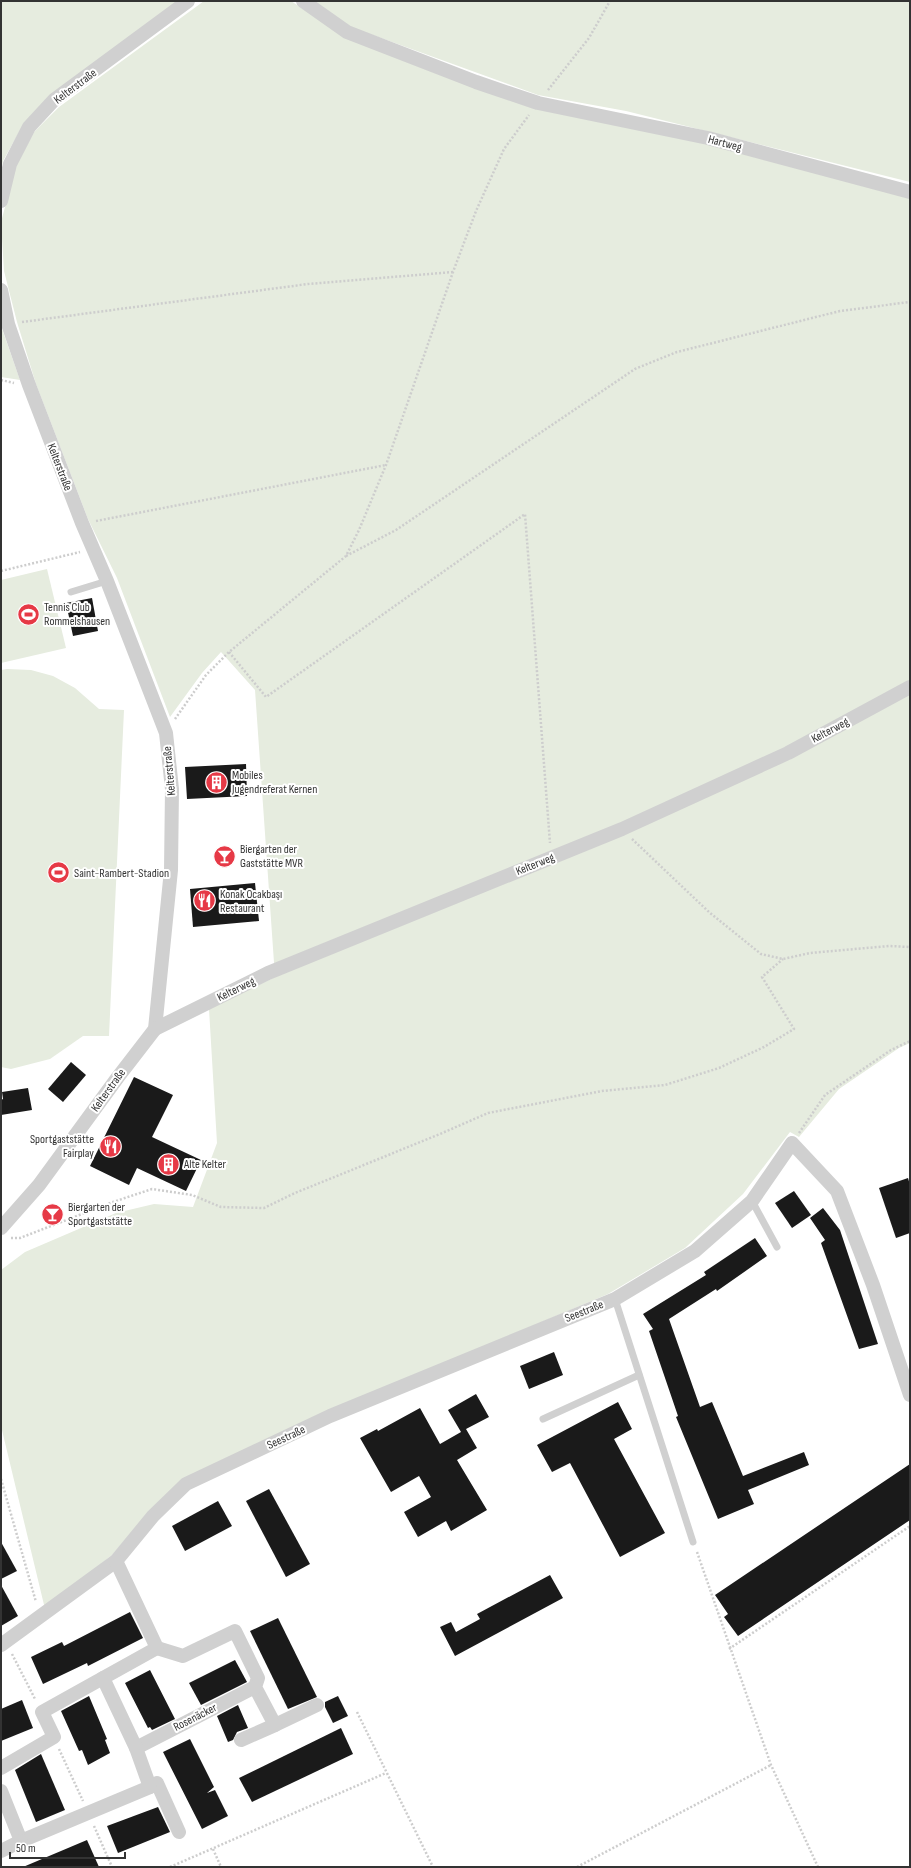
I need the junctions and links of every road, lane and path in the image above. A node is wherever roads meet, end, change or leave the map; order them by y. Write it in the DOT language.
graph roads {
  1 [pos="188,1"];
  2 [pos="303,1"];
  3 [pos="610,1"];
  4 [pos="538,103"];
  5 [pos="910,192"];
  6 [pos="1,201"];
  7 [pos="453,272"];
  8 [pos="1,290"];
  9 [pos="910,302"];
  10 [pos="8,324"];
  11 [pos="386,465"];
  12 [pos="82,523"];
  13 [pos="92,549"];
  14 [pos="346,556"];
  15 [pos="1,571"];
  16 [pos="107,581"];
  17 [pos="71,592"];
  18 [pos="229,652"];
  19 [pos="910,687"];
  20 [pos="166,733"];
  21 [pos="622,829"];
  22 [pos="551,858"];
  23 [pos="910,947"];
  24 [pos="783,959"];
  25 [pos="155,1029"];
  26 [pos="910,1041"];
  27 [pos="792,1143"];
  28 [pos="752,1201"];
  29 [pos="5,1233"];
  30 [pos="777,1247"];
  31 [pos="615,1299"];
  32 [pos="639,1375"];
  33 [pos="910,1395"];
  34 [pos="543,1419"];
  35 [pos="1,1479"];
  36 [pos="910,1526"];
  37 [pos="693,1542"];
  38 [pos="116,1561"];
  39 [pos="40,1618"];
  40 [pos="3,1644"];
  41 [pos="157,1648"];
  42 [pos="729,1649"];
  43 [pos="103,1678"];
  44 [pos="254,1687"];
  45 [pos="317,1705"];
  46 [pos="42,1712"];
  47 [pos="357,1712"];
  48 [pos="275,1725"];
  49 [pos="241,1740"];
  50 [pos="136,1748"];
  51 [pos="771,1765"];
  52 [pos="1,1768"];
  53 [pos="386,1773"];
  54 [pos="150,1787"];
  55 [pos="1,1792"];
  56 [pos="179,1832"];
  57 [pos="21,1841"];
  58 [pos="213,1849"];
  59 [pos="1,1850"];
  60 [pos="170,1867"];
  61 [pos="221,1867"];
  62 [pos="433,1867"];
  63 [pos="577,1867"];
  64 [pos="818,1867"];
  1 -- 6 [label="street, Kelterstraße"];
  2 -- 4 [label="street, Hartweg"];
  3 -- 4 [label="path"];
  4 -- 5 [label="street, Hartweg"];
  4 -- 7 [label="path"];
  7 -- 10 [label="path"];
  7 -- 11 [label="path"];
  8 -- 10 [label="street, Kelterstraße"];
  9 -- 14 [label="path"];
  10 -- 12 [label="street, Kelterstraße"];
  11 -- 12 [label="path"];
  11 -- 14 [label="path"];
  12 -- 13 [label="street, Kelterstraße"];
  13 -- 15 [label="path"];
  13 -- 16 [label="street, Kelterstraße"];
  14 -- 18 [label="path"];
  16 -- 17 [label="lane"];
  16 -- 20 [label="street, Kelterstraße"];
  18 -- 20 [label="path"];
  18 -- 22 [label="path"];
  19 -- 21 [label="street, Kelterweg"];
  20 -- 25 [label="street, Kelterstraße"];
  21 -- 22 [label="street, Kelterweg"];
  21 -- 24 [label="path"];
  22 -- 25 [label="street, Kelterweg"];
  23 -- 24 [label="path"];
  24 -- 29 [label="path"];
  25 -- 29 [label="street, Kelterstraße"];
  26 -- 27 [label="path"];
  27 -- 28 [label="street, Seestraße"];
  27 -- 33 [label="street"];
  28 -- 30 [label="lane"];
  28 -- 31 [label="street, Seestraße"];
  31 -- 32 [label="lane, Seestraße"];
  31 -- 38 [label="street, Seestraße"];
  32 -- 34 [label="lane"];
  32 -- 37 [label="lane, Seestraße"];
  35 -- 39 [label="path"];
  36 -- 42 [label="path"];
  37 -- 42 [label="path"];
  38 -- 39 [label="street, Seestraße"];
  38 -- 41 [label="street"];
  39 -- 40 [label="street, Seestraße"];
  40 -- 46 [label="path"];
  41 -- 43 [label="street"];
  41 -- 44 [label="street"];
  42 -- 51 [label="path"];
  43 -- 46 [label="street"];
  43 -- 50 [label="street"];
  44 -- 48 [label="street"];
  44 -- 50 [label="street, Rosenäcker"];
  45 -- 48 [label="street"];
  46 -- 52 [label="street"];
  47 -- 53 [label="path"];
  48 -- 49 [label="street"];
  50 -- 54 [label="street"];
  51 -- 63 [label="path"];
  51 -- 64 [label="path"];
  53 -- 58 [label="path"];
  53 -- 62 [label="path"];
  54 -- 56 [label="street"];
  54 -- 57 [label="street"];
  55 -- 57 [label="street"];
  57 -- 59 [label="street"];
  58 -- 60 [label="path"];
  58 -- 61 [label="path"];
}
